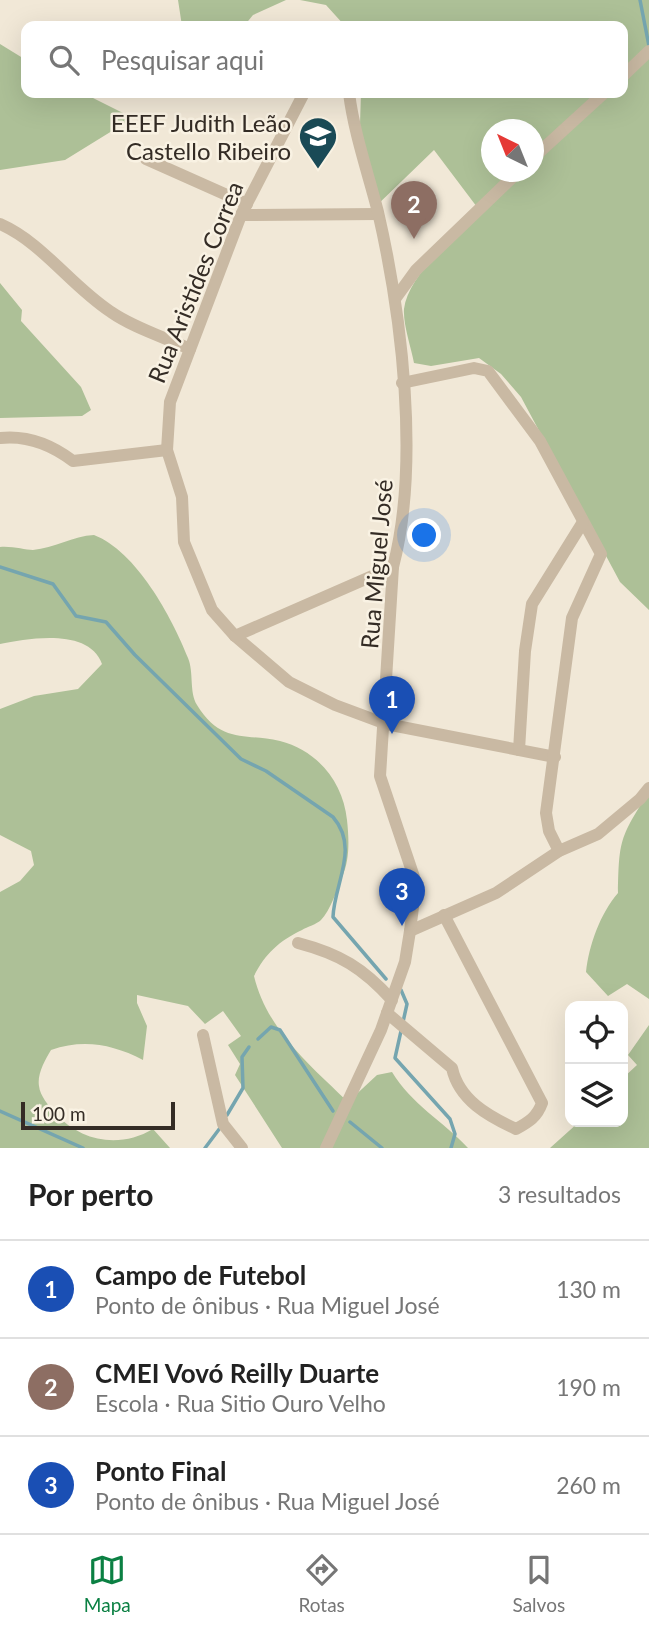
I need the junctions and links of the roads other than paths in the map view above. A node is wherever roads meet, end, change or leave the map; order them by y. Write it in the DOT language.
graph roads {
  1 [pos="649,51"];
  2 [pos="628,71"];
  3 [pos="301,98"];
  4 [pos="350,98"];
  5 [pos="599,98"];
  6 [pos="544,148"];
  7 [pos="146,159"];
  8 [pos="508,182"];
  9 [pos="244,210"];
  10 [pos="378,214"];
  11 [pos="0,224"];
  12 [pos="395,299"];
  13 [pos="190,349"];
  14 [pos="402,383"];
  15 [pos="0,438"];
  16 [pos="167,450"];
  17 [pos="583,522"];
  18 [pos="393,567"];
  19 [pos="235,636"];
  20 [pos="386,724"];
  21 [pos="519,750"];
  22 [pos="555,757"];
  23 [pos="649,788"];
  24 [pos="559,850"];
  25 [pos="444,915"];
  26 [pos="410,931"];
  27 [pos="298,943"];
  28 [pos="392,1000"];
  29 [pos="387,1013"];
  30 [pos="203,1035"];
  31 [pos="242,1148"];
  32 [pos="326,1148"];
  1 -- 2 [label="street"];
  3 -- 9 [label="street, Rua Aristides Correa"];
  4 -- 10 [label="street, Rua Miguel José"];
  5 -- 6 [label="street"];
  7 -- 9 [label="street"];
  8 -- 12 [label="street"];
  9 -- 10 [label="street"];
  9 -- 13 [label="street, Rua Aristides Correa"];
  10 -- 12 [label="street, Rua Miguel José"];
  11 -- 13 [label="street"];
  12 -- 14 [label="street, Rua Miguel José"];
  13 -- 16 [label="street, Rua Aristides Correa"];
  14 -- 17 [label="street"];
  14 -- 18 [label="street, Rua Miguel José"];
  15 -- 16 [label="street"];
  16 -- 19 [label="street, Rua Aristides Correa"];
  17 -- 21 [label="street"];
  17 -- 22 [label="street"];
  18 -- 19 [label="street"];
  18 -- 20 [label="street, Rua Miguel José"];
  19 -- 20 [label="street, Rua Aristides Correa"];
  20 -- 21 [label="street, Rua Aristides Correa"];
  20 -- 26 [label="street, Rua Miguel José"];
  21 -- 22 [label="street, Rua Aristides Correa"];
  22 -- 24 [label="street"];
  23 -- 24 [label="street"];
  24 -- 25 [label="street"];
  25 -- 26 [label="street"];
  25 -- 29 [label="street"];
  26 -- 28 [label="street, Rua Miguel José"];
  27 -- 28 [label="street"];
  28 -- 29 [label="street, Rua Miguel José"];
  29 -- 32 [label="street, Rua Miguel José"];
  30 -- 31 [label="street"];
}
